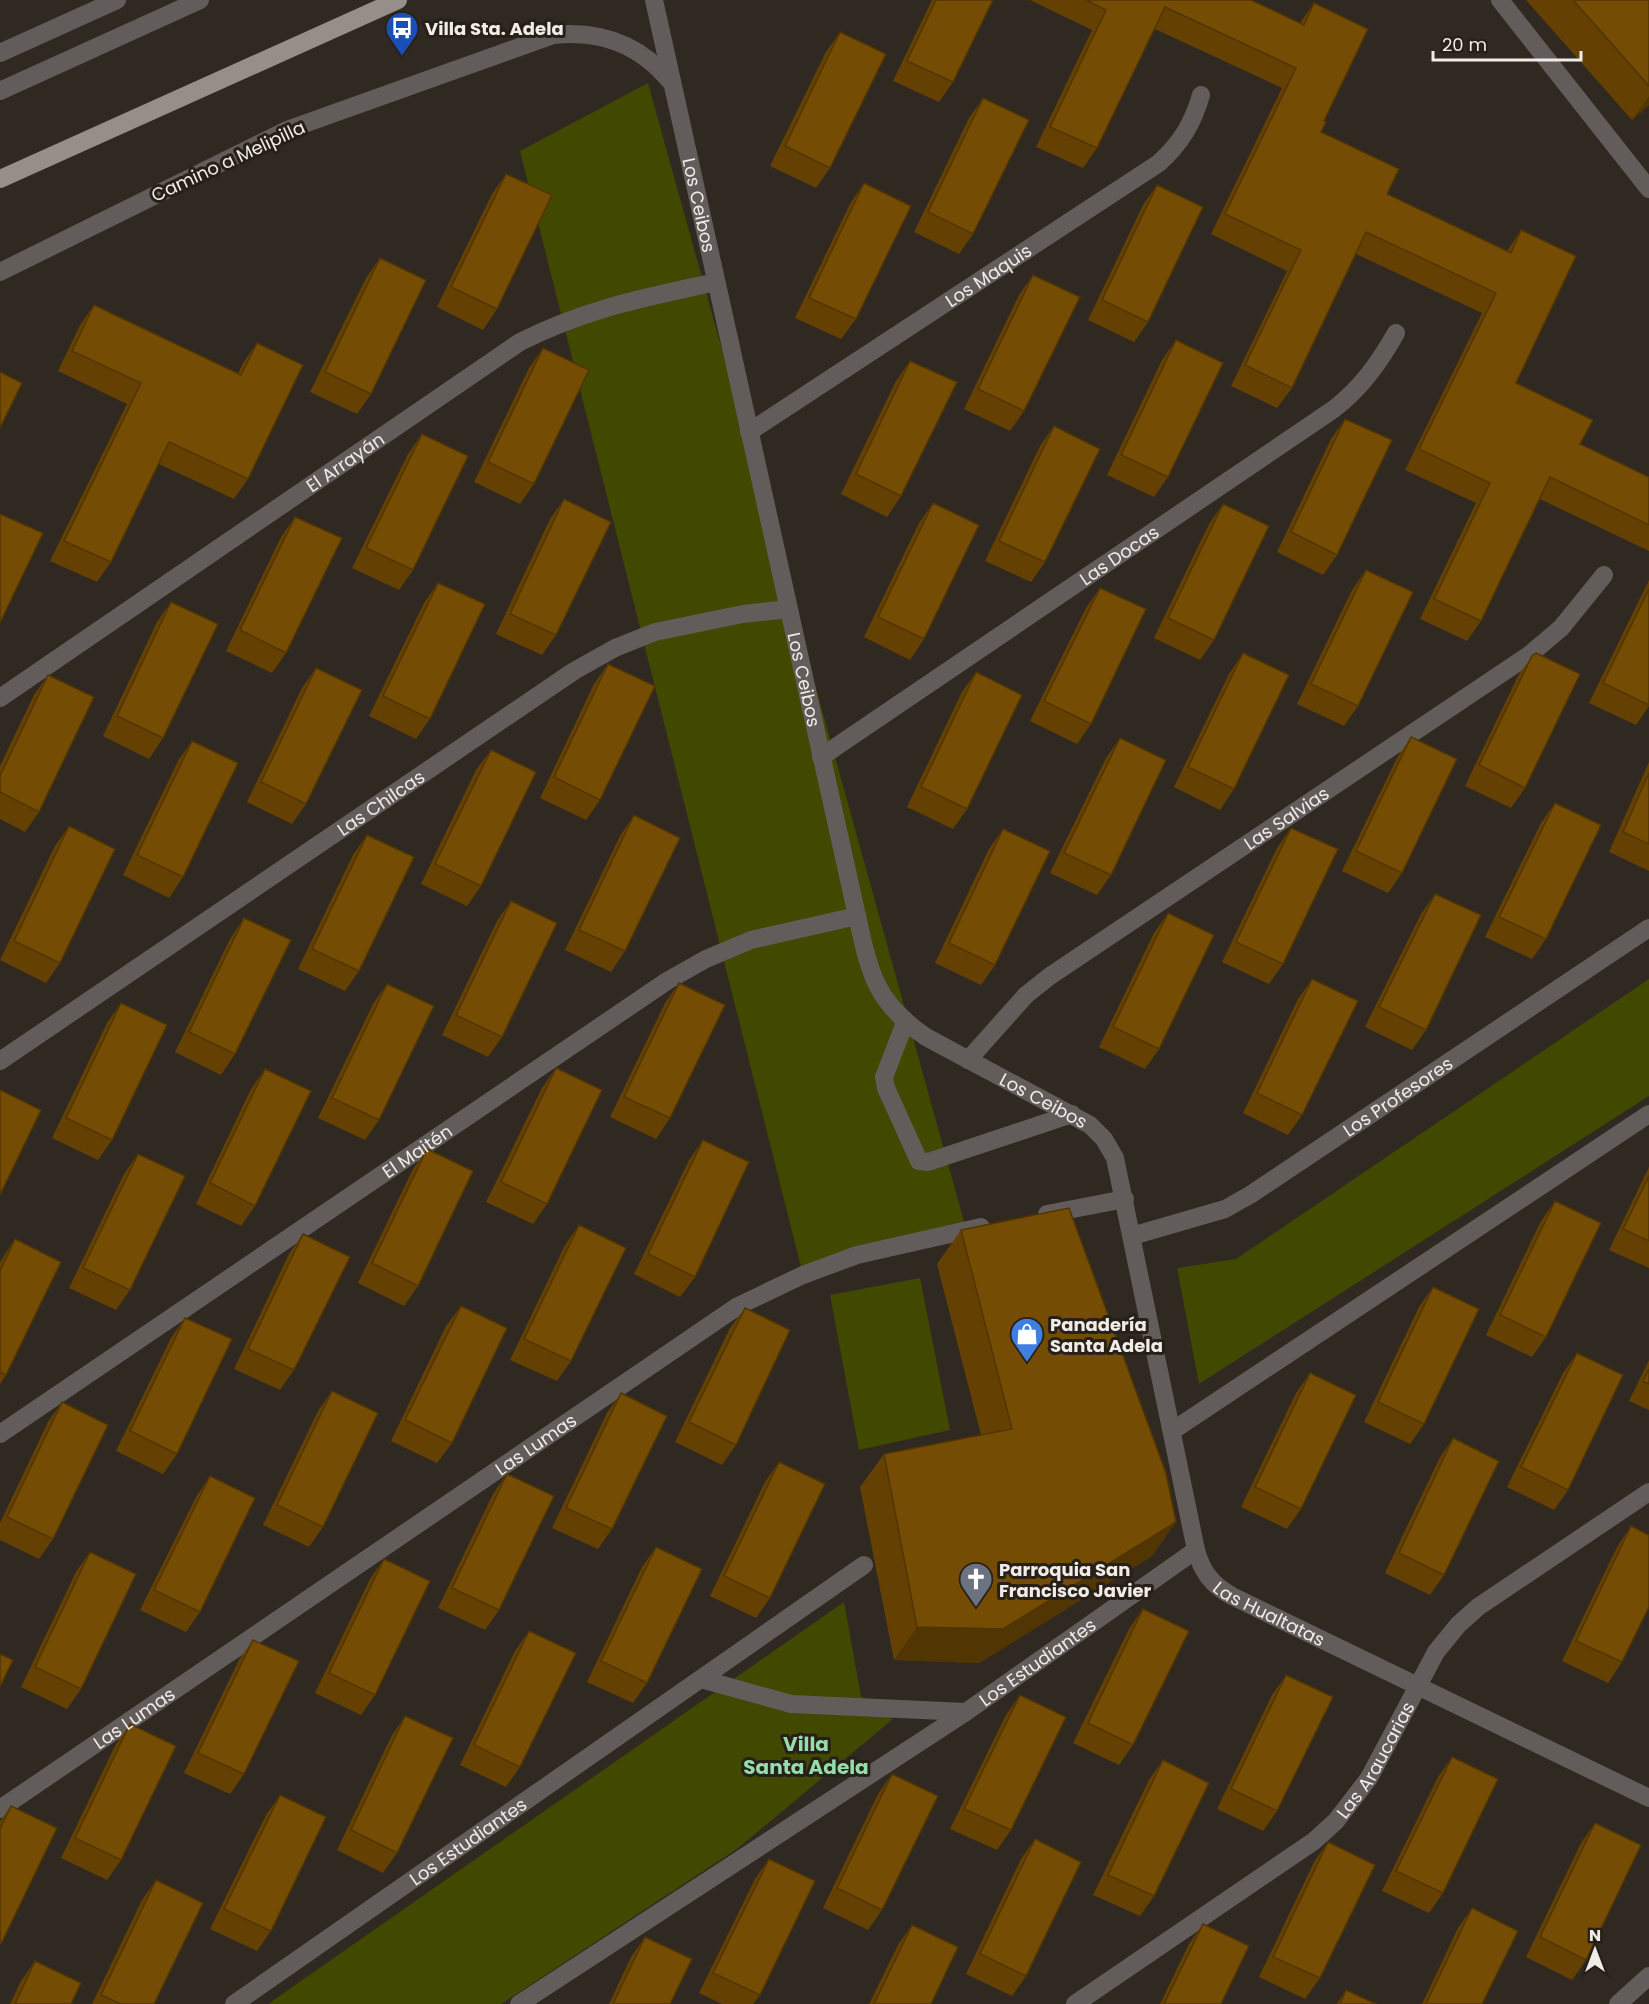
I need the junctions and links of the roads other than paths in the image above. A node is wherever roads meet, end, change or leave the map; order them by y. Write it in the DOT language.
graph roads {
  1 [pos="117,0"];
  2 [pos="200,0"];
  3 [pos="398,0"];
  4 [pos="654,0"];
  5 [pos="1500,0"];
  6 [pos="0,54"];
  7 [pos="671,83"];
  8 [pos="0,91"];
  9 [pos="1201,95"];
  10 [pos="0,179"];
  11 [pos="1649,189"];
  12 [pos="0,272"];
  13 [pos="716,282"];
  14 [pos="1396,333"];
  15 [pos="749,432"];
  16 [pos="1604,575"];
  17 [pos="788,609"];
  18 [pos="0,698"];
  19 [pos="822,757"];
  20 [pos="857,916"];
  21 [pos="1649,928"];
  22 [pos="905,1023"];
  23 [pos="968,1060"];
  24 [pos="0,1061"];
  25 [pos="1072,1114"];
  26 [pos="1649,1114"];
  27 [pos="1125,1199"];
  28 [pos="1024,1219"];
  29 [pos="1002,1223"];
  30 [pos="1132,1236"];
  31 [pos="1172,1431"];
  32 [pos="0,1434"];
  33 [pos="1649,1492"];
  34 [pos="1196,1550"];
  35 [pos="864,1565"];
  36 [pos="701,1679"];
  37 [pos="1418,1686"];
  38 [pos="966,1712"];
  39 [pos="1649,1798"];
  40 [pos="0,1809"];
  41 [pos="1649,1976"];
  42 [pos="234,2004"];
  43 [pos="519,2004"];
  44 [pos="1075,2004"];
  45 [pos="1618,2004"];
  1 -- 6 [label="street"];
  2 -- 8 [label="street"];
  3 -- 10 [label="main road"];
  4 -- 7 [label="street, Los Ceibos"];
  5 -- 11 [label="street"];
  7 -- 12 [label="street, Camino a Melipilla"];
  7 -- 13 [label="street, Los Ceibos"];
  9 -- 15 [label="street, Los Maquis"];
  13 -- 15 [label="street, Los Ceibos"];
  13 -- 18 [label="street, El Arrayán"];
  14 -- 19 [label="street, Las Docas"];
  15 -- 17 [label="street, Los Ceibos"];
  16 -- 23 [label="street, Las Salvias"];
  17 -- 19 [label="street, Los Ceibos"];
  17 -- 24 [label="street, Las Chilcas"];
  19 -- 20 [label="street, Los Ceibos"];
  20 -- 22 [label="street, Los Ceibos"];
  20 -- 32 [label="street, El Maitén"];
  21 -- 30 [label="street, Los Profesores"];
  22 -- 23 [label="street, Los Ceibos"];
  22 -- 25 [label="street"];
  23 -- 25 [label="street, Los Ceibos"];
  25 -- 27 [label="street, Los Ceibos"];
  26 -- 31 [label="street"];
  27 -- 28 [label="street"];
  27 -- 30 [label="street, Los Ceibos"];
  29 -- 40 [label="street, Las Lumas"];
  30 -- 31 [label="street, Las Hualtatas"];
  31 -- 34 [label="street, Las Hualtatas"];
  33 -- 37 [label="street, Las Araucarias"];
  34 -- 37 [label="street, Las Hualtatas"];
  34 -- 38 [label="street, Los Estudiantes"];
  35 -- 36 [label="street, Los Estudiantes"];
  36 -- 38 [label="street, Los Estudiantes"];
  36 -- 42 [label="street, Los Estudiantes"];
  37 -- 39 [label="street, Las Hualtatas"];
  37 -- 44 [label="street, Las Araucarias"];
  38 -- 43 [label="street, Los Estudiantes"];
  41 -- 45 [label="street"];
}
